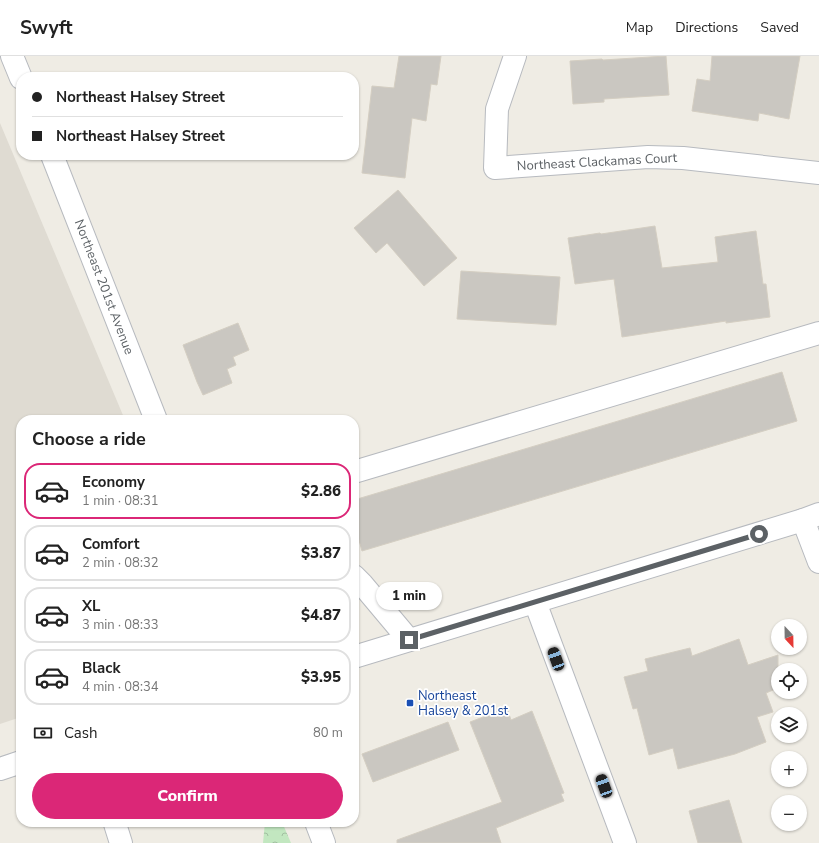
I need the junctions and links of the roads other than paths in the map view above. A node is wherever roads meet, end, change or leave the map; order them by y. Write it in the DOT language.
graph roads {
  1 [pos="12,56"];
  2 [pos="515,56"];
  3 [pos="19,72"];
  4 [pos="54,160"];
  5 [pos="819,173"];
  6 [pos="819,333"];
  7 [pos="154,415"];
  8 [pos="359,471"];
  9 [pos="811,517"];
  10 [pos="819,562"];
  11 [pos="359,581"];
  12 [pos="535,602"];
  13 [pos="409,640"];
  14 [pos="359,655"];
  15 [pos="16,764"];
  16 [pos="0,769"];
  17 [pos="318,827"];
  18 [pos="324,843"];
  19 [pos="625,843"];
  1 -- 3 [label="street"];
  2 -- 5 [label="street, Northeast Clackamas Court"];
  4 -- 7 [label="street, Northeast 201st Avenue"];
  6 -- 8 [label="street"];
  9 -- 10 [label="street"];
  9 -- 12 [label="street"];
  11 -- 13 [label="street"];
  12 -- 13 [label="street"];
  12 -- 19 [label="street"];
  13 -- 14 [label="street"];
  15 -- 16 [label="street"];
  17 -- 18 [label="street"];
}
